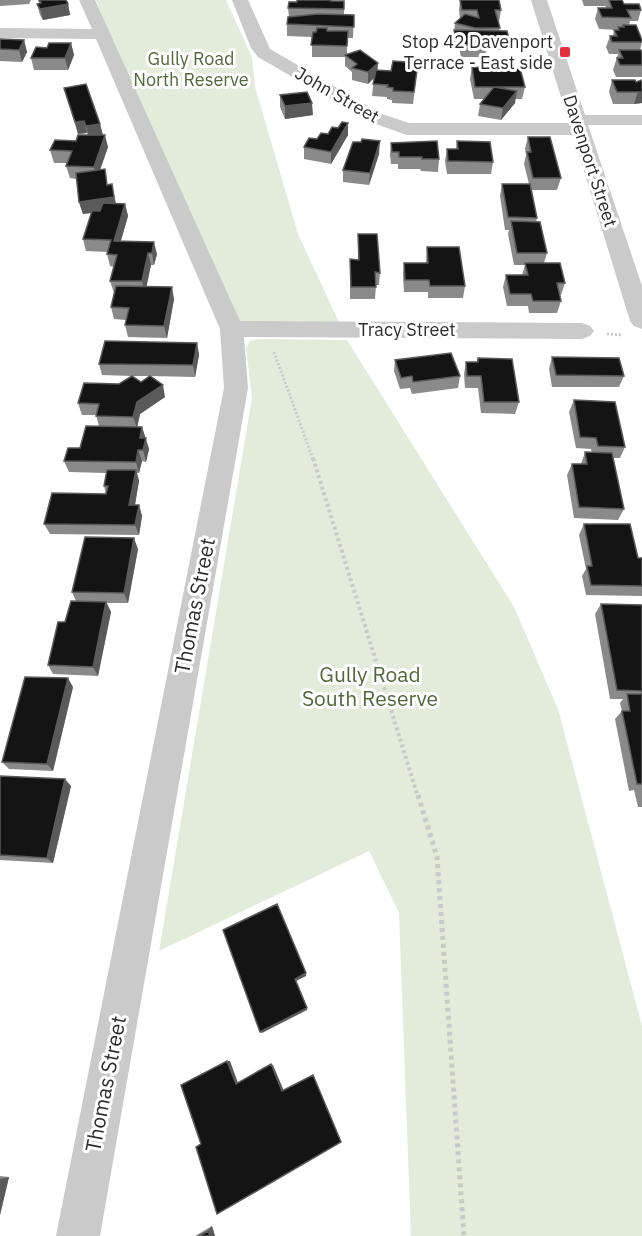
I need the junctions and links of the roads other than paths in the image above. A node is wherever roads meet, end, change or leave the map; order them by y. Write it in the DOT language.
graph roads {
  1 [pos="87,0"];
  2 [pos="240,0"];
  3 [pos="539,0"];
  4 [pos="0,33"];
  5 [pos="101,34"];
  6 [pos="642,120"];
  7 [pos="579,125"];
  8 [pos="640,308"];
  9 [pos="246,329"];
  10 [pos="582,331"];
  11 [pos="78,1236"];
  1 -- 5 [label="street, Thomas Street"];
  2 -- 7 [label="street, John Street"];
  3 -- 7 [label="street, Davenport Street"];
  4 -- 5 [label="street"];
  5 -- 9 [label="street, Thomas Street"];
  6 -- 7 [label="street, John Street"];
  7 -- 8 [label="street, Davenport Street"];
  9 -- 10 [label="street, Tracy Street"];
  9 -- 11 [label="street, Thomas Street"];
}
